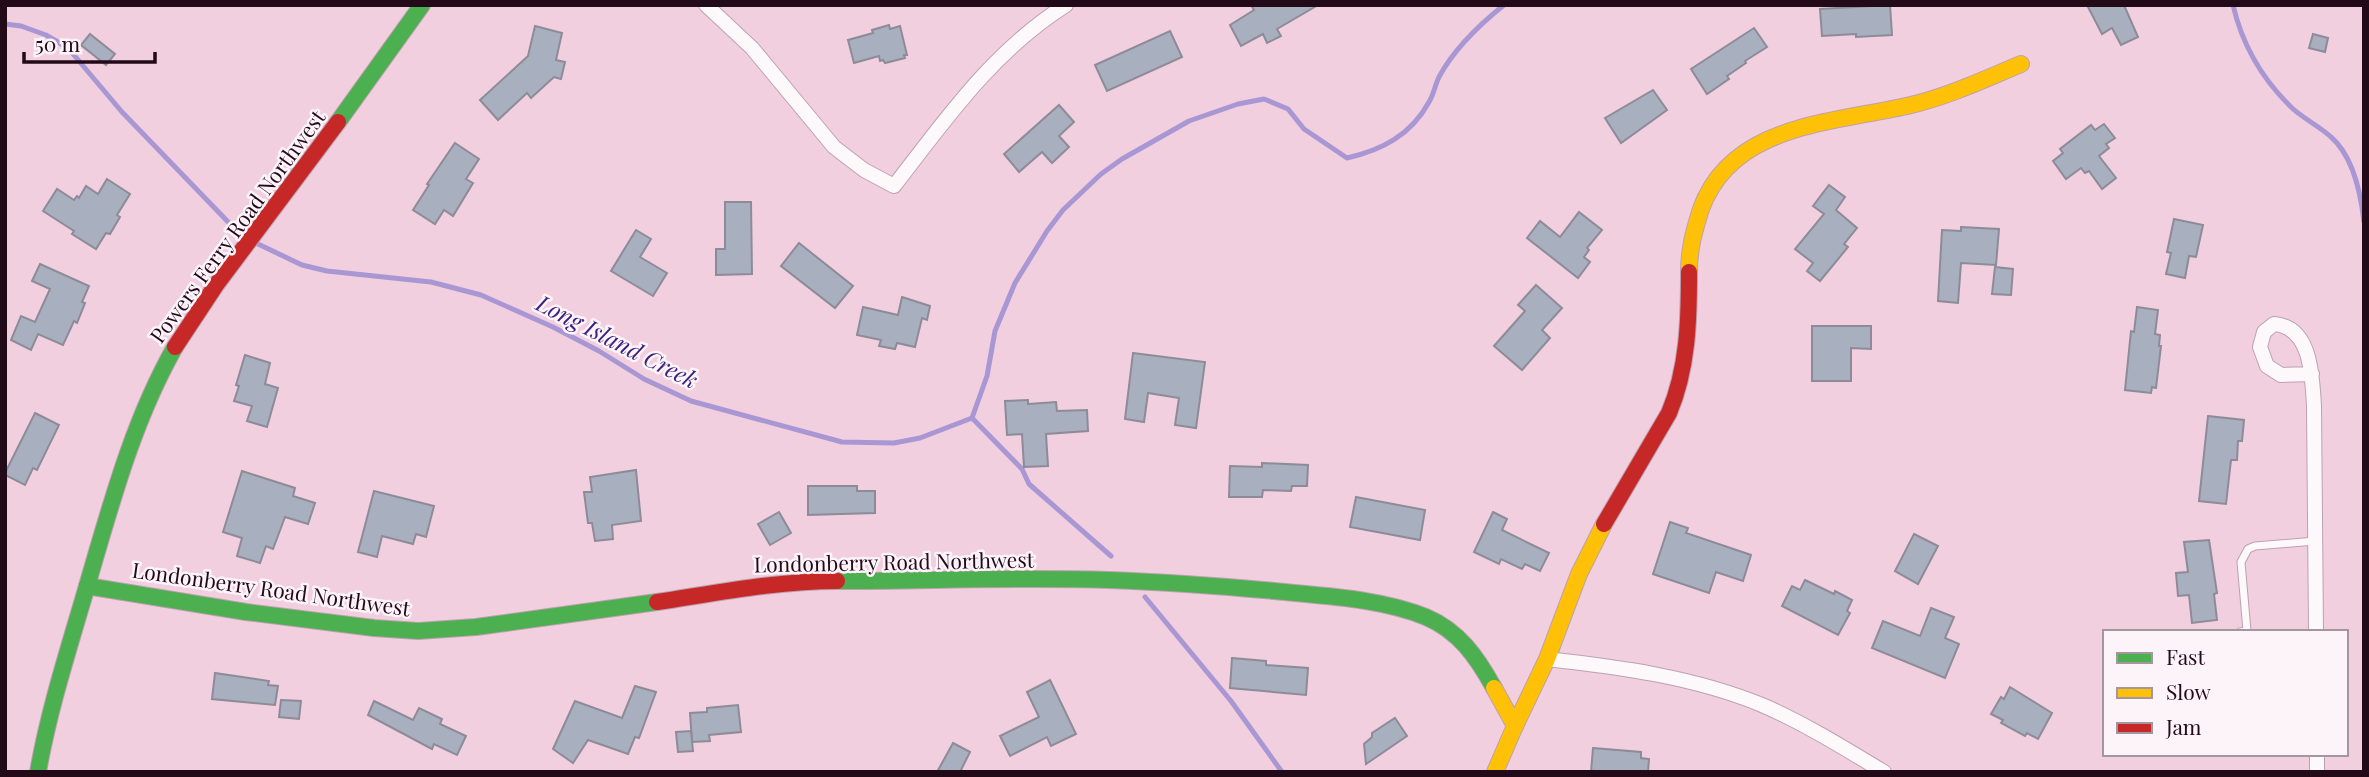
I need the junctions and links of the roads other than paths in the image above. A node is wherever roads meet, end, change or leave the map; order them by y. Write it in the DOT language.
graph roads {
  1 [pos="422,5"];
  2 [pos="706,5"];
  3 [pos="1066,5"];
  4 [pos="2021,64"];
  5 [pos="2312,374"];
  6 [pos="2315,541"];
  7 [pos="87,586"];
  8 [pos="2247,630"];
  9 [pos="2316,630"];
  10 [pos="1547,659"];
  11 [pos="1515,726"];
  12 [pos="38,772"];
  13 [pos="1495,772"];
  14 [pos="1884,772"];
  1 -- 7 [label="street, Powers Ferry Road Northwest"];
  2 -- 3 [label="street"];
  4 -- 10 [label="street"];
  5 -- 6 [label="street"];
  6 -- 8 [label="lane"];
  6 -- 9 [label="street"];
  7 -- 11 [label="street, Londonberry Road Northwest"];
  7 -- 12 [label="street, Powers Ferry Road Northwest"];
  10 -- 11 [label="street"];
  10 -- 14 [label="street"];
  11 -- 13 [label="street"];
}
